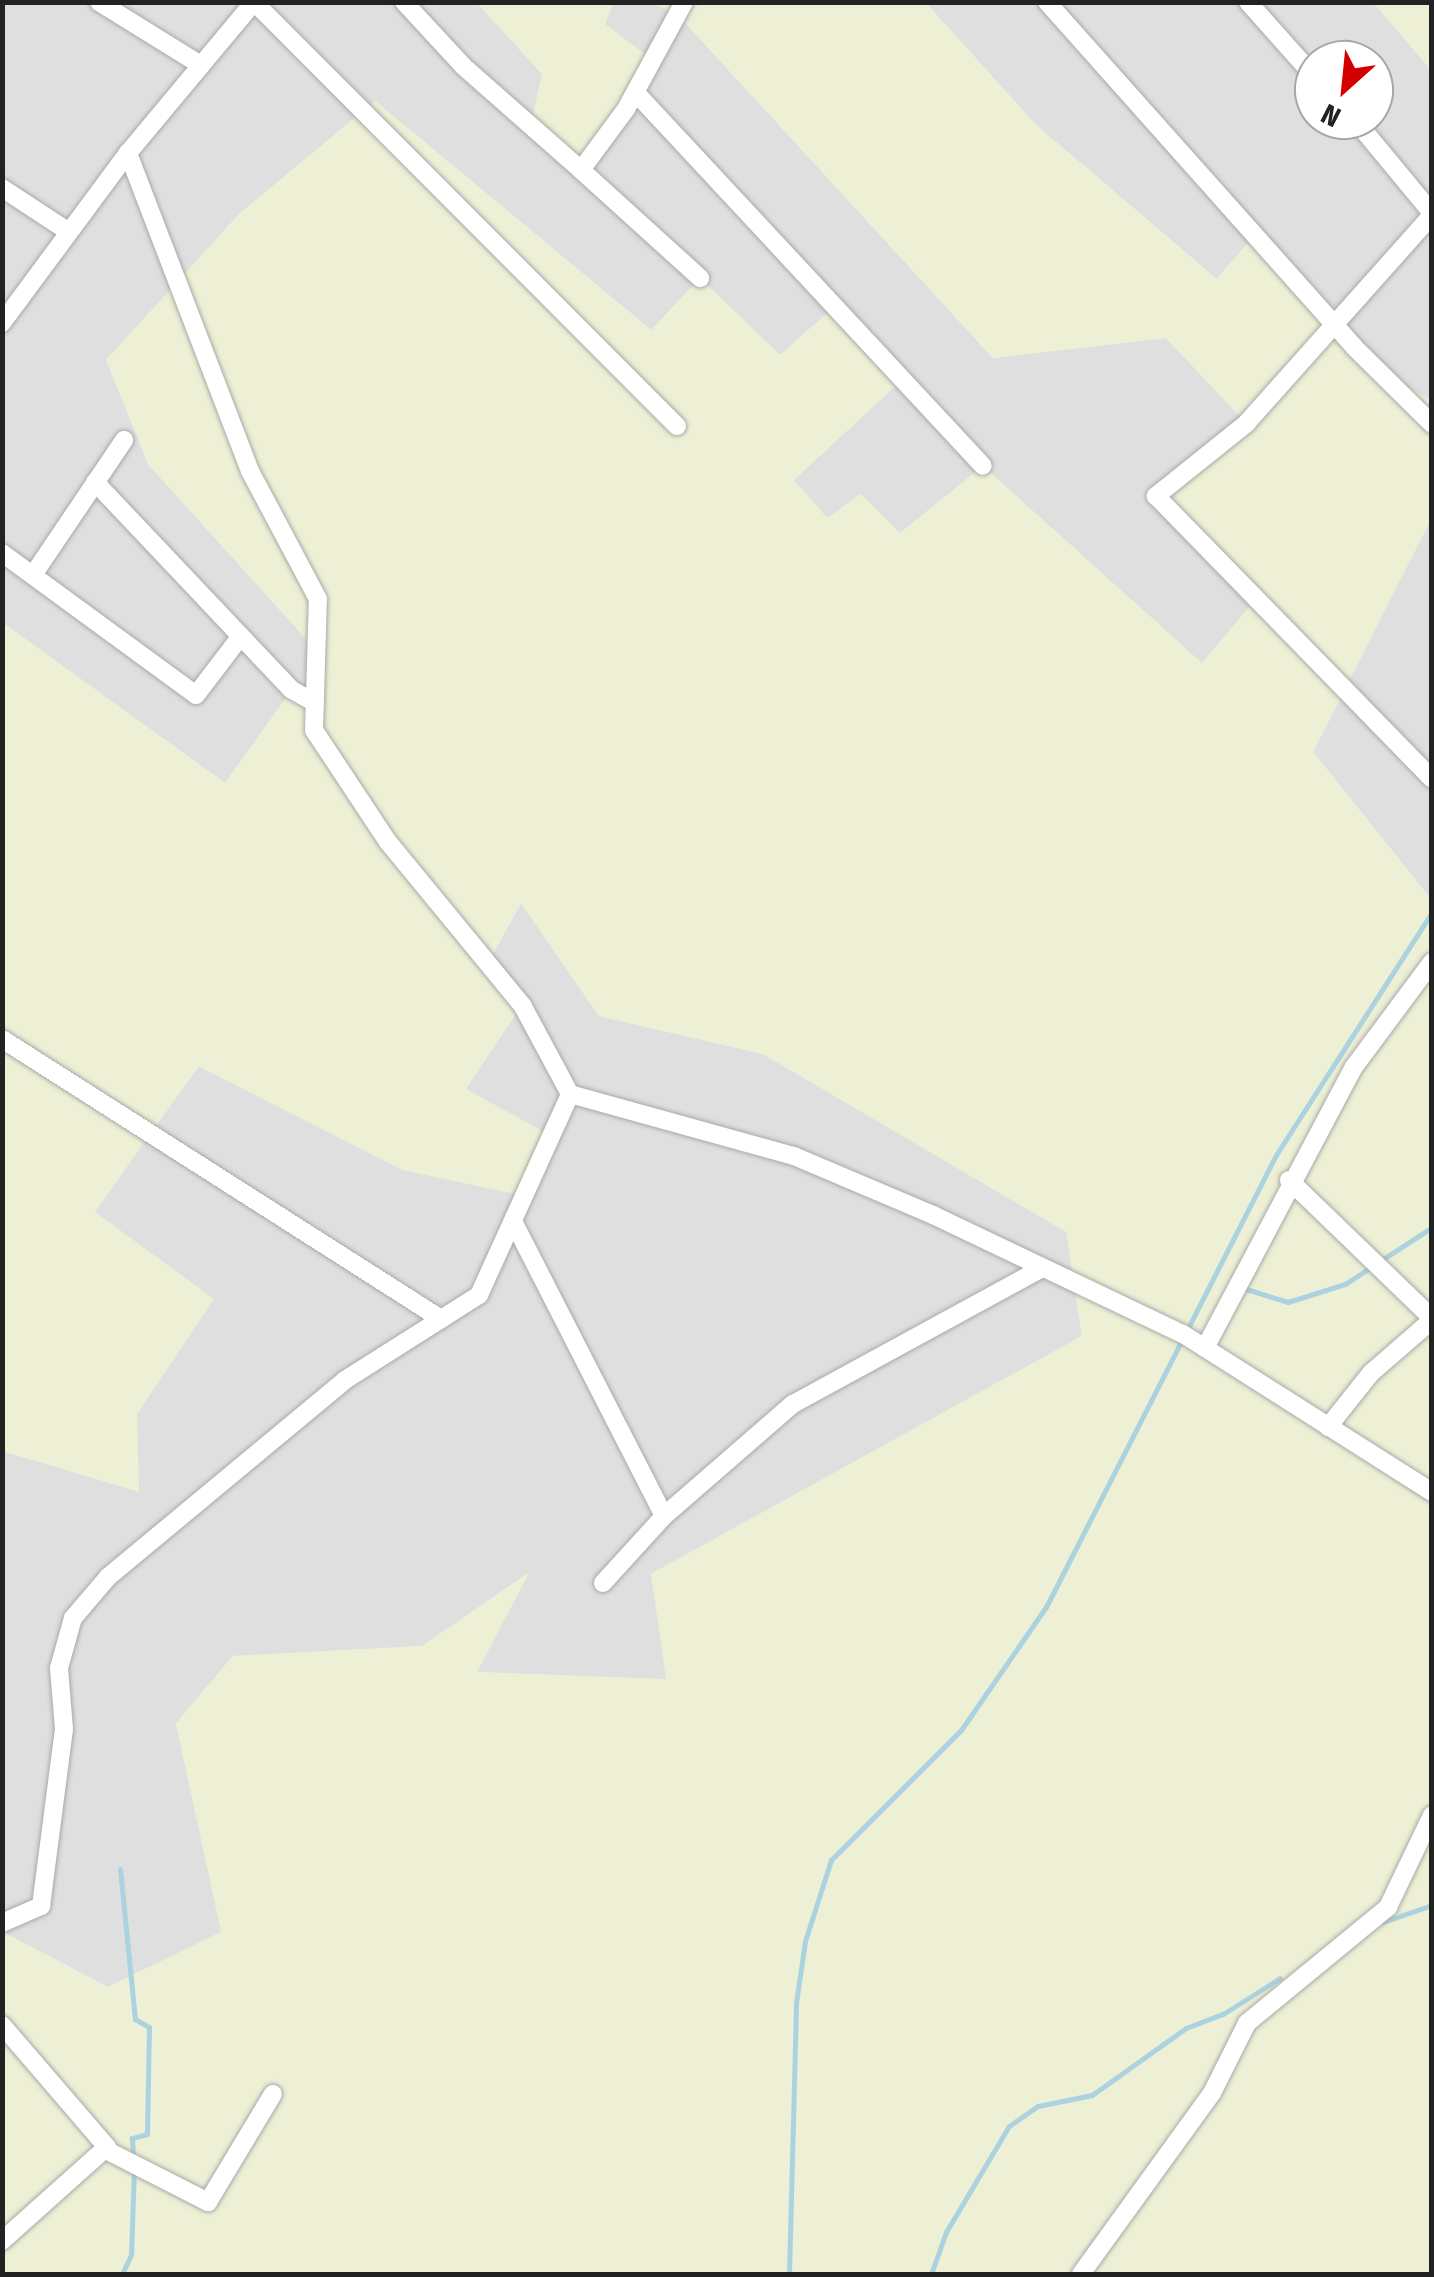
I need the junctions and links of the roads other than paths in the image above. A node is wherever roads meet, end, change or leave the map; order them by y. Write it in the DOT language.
graph roads {
  1 [pos="99,2"];
  2 [pos="254,2"];
  3 [pos="404,2"];
  4 [pos="684,2"];
  5 [pos="1047,2"];
  6 [pos="1248,2"];
  7 [pos="1294,54"];
  8 [pos="199,64"];
  9 [pos="636,93"];
  10 [pos="1371,140"];
  11 [pos="128,153"];
  12 [pos="581,170"];
  13 [pos="2,188"];
  14 [pos="1432,214"];
  15 [pos="66,230"];
  16 [pos="700,278"];
  17 [pos="2,323"];
  18 [pos="1334,324"];
  19 [pos="1432,424"];
  20 [pos="676,426"];
  21 [pos="124,440"];
  22 [pos="983,466"];
  23 [pos="95,482"];
  24 [pos="2,553"];
  25 [pos="33,575"];
  26 [pos="242,636"];
  27 [pos="315,704"];
  28 [pos="1432,779"];
  29 [pos="1432,962"];
  30 [pos="2,1039"];
  31 [pos="570,1094"];
  32 [pos="1289,1180"];
  33 [pos="513,1221"];
  34 [pos="1041,1269"];
  35 [pos="441,1319"];
  36 [pos="1432,1319"];
  37 [pos="1205,1348"];
  38 [pos="1328,1426"];
  39 [pos="1432,1492"];
  40 [pos="664,1516"];
  41 [pos="602,1582"];
  42 [pos="1432,1814"];
  43 [pos="2,1923"];
  44 [pos="2,2026"];
  45 [pos="272,2094"];
  46 [pos="104,2149"];
  47 [pos="2,2241"];
  48 [pos="1081,2274"];
  1 -- 8 [label="street"];
  2 -- 8 [label="street"];
  2 -- 20 [label="street"];
  3 -- 12 [label="street"];
  4 -- 9 [label="street"];
  5 -- 18 [label="street"];
  6 -- 7 [label="street"];
  8 -- 11 [label="street"];
  9 -- 12 [label="street"];
  9 -- 22 [label="street"];
  10 -- 14 [label="street"];
  11 -- 15 [label="street"];
  11 -- 27 [label="street"];
  12 -- 16 [label="street"];
  13 -- 15 [label="street"];
  14 -- 18 [label="street"];
  15 -- 17 [label="street"];
  18 -- 19 [label="street"];
  18 -- 28 [label="street"];
  21 -- 23 [label="street"];
  23 -- 25 [label="street"];
  23 -- 26 [label="street"];
  24 -- 25 [label="street"];
  25 -- 26 [label="street"];
  26 -- 27 [label="street"];
  27 -- 31 [label="street"];
  29 -- 32 [label="street"];
  30 -- 35 [label="street"];
  31 -- 33 [label="street"];
  31 -- 34 [label="street"];
  32 -- 36 [label="street"];
  32 -- 37 [label="street"];
  33 -- 35 [label="street"];
  33 -- 40 [label="street"];
  34 -- 37 [label="street"];
  34 -- 40 [label="street"];
  35 -- 43 [label="street"];
  36 -- 38 [label="street"];
  37 -- 38 [label="street"];
  38 -- 39 [label="street"];
  40 -- 41 [label="street"];
  42 -- 48 [label="street"];
  44 -- 46 [label="street"];
  45 -- 46 [label="street"];
  46 -- 47 [label="street"];
}
